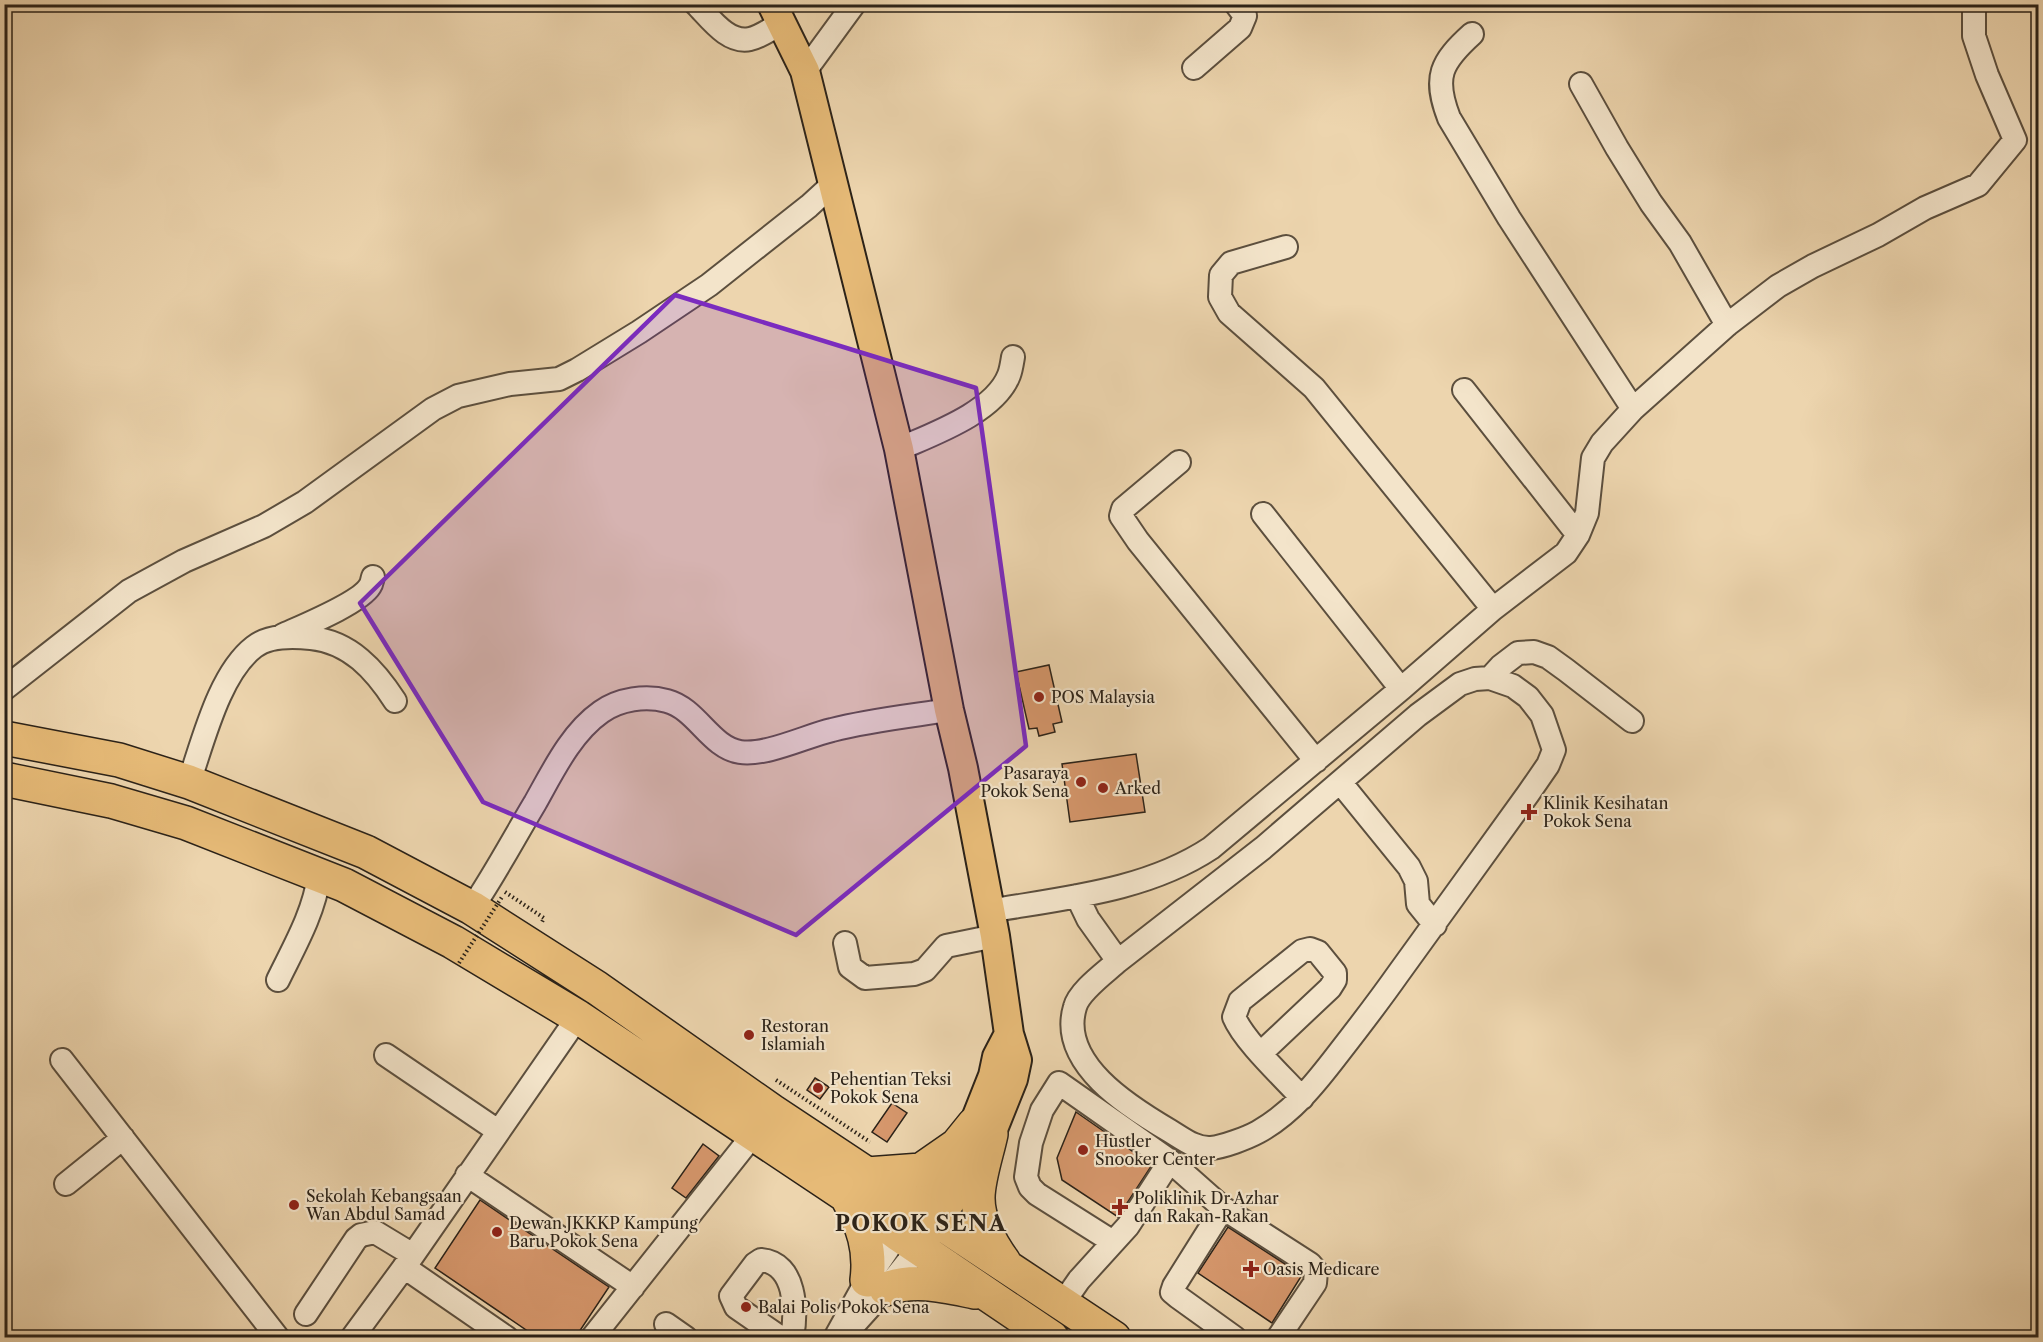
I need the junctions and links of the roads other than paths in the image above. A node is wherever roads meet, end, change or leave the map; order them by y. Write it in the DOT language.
graph roads {
  1 [pos="696,4"];
  2 [pos="854,4"];
  3 [pos="1236,4"];
  4 [pos="1974,4"];
  5 [pos="774,10"];
  6 [pos="1472,34"];
  7 [pos="1194,68"];
  8 [pos="804,71"];
  9 [pos="1581,84"];
  10 [pos="833,184"];
  11 [pos="1286,247"];
  12 [pos="1727,325"];
  13 [pos="1013,357"];
  14 [pos="1464,390"];
  15 [pos="1633,409"];
  16 [pos="900,449"];
  17 [pos="1179,462"];
  18 [pos="1263,514"];
  19 [pos="1578,535"];
  20 [pos="373,577"];
  21 [pos="1493,609"];
  22 [pos="276,638"];
  23 [pos="1490,678"];
  24 [pos="4,689"];
  25 [pos="1401,689"];
  26 [pos="396,701"];
  27 [pos="949,710"];
  28 [pos="1632,721"];
  29 [pos="4,738"];
  30 [pos="1316,760"];
  31 [pos="4,779"];
  32 [pos="189,782"];
  33 [pos="1340,782"];
  34 [pos="318,876"];
  35 [pos="1077,896"];
  36 [pos="487,898"];
  37 [pos="992,924"];
  38 [pos="1435,925"];
  39 [pos="845,943"];
  40 [pos="1118,961"];
  41 [pos="278,980"];
  42 [pos="578,1017"];
  43 [pos="1261,1053"];
  44 [pos="386,1056"];
  45 [pos="62,1060"];
  46 [pos="1302,1098"];
  47 [pos="983,1129"];
  48 [pos="498,1131"];
  49 [pos="753,1135"];
  50 [pos="123,1138"];
  51 [pos="1170,1161"];
  52 [pos="862,1171"];
  53 [pos="467,1175"];
  54 [pos="66,1184"];
  55 [pos="1223,1208"];
  56 [pos="929,1214"];
  57 [pos="1120,1234"];
  58 [pos="908,1241"];
  59 [pos="409,1261"];
  60 [pos="1006,1266"];
  61 [pos="876,1284"];
  62 [pos="633,1287"];
  63 [pos="988,1295"];
  64 [pos="1064,1304"];
  65 [pos="306,1314"];
  66 [pos="666,1324"];
  67 [pos="279,1338"];
  68 [pos="352,1338"];
  69 [pos="507,1338"];
  70 [pos="592,1338"];
  71 [pos="686,1338"];
  72 [pos="781,1338"];
  73 [pos="792,1338"];
  74 [pos="835,1338"];
  75 [pos="842,1338"];
  76 [pos="1052,1338"];
  77 [pos="1114,1338"];
  78 [pos="1235,1338"];
  79 [pos="1278,1338"];
  1 -- 5 [label="street"];
  2 -- 8 [label="street"];
  3 -- 7 [label="street"];
  4 -- 12 [label="street"];
  5 -- 8 [label="main road"];
  6 -- 15 [label="street"];
  8 -- 10 [label="main road"];
  9 -- 12 [label="street"];
  10 -- 16 [label="main road"];
  10 -- 24 [label="street"];
  11 -- 21 [label="street"];
  12 -- 15 [label="street"];
  13 -- 16 [label="street"];
  14 -- 19 [label="street"];
  15 -- 19 [label="street"];
  16 -- 27 [label="main road"];
  17 -- 30 [label="street"];
  18 -- 25 [label="street"];
  19 -- 21 [label="street"];
  20 -- 22 [label="street"];
  21 -- 25 [label="street"];
  22 -- 26 [label="street"];
  22 -- 32 [label="street"];
  23 -- 28 [label="street"];
  23 -- 33 [label="street"];
  23 -- 38 [label="street"];
  25 -- 30 [label="street"];
  27 -- 36 [label="street"];
  27 -- 37 [label="main road"];
  29 -- 32 [label="highway"];
  30 -- 35 [label="street"];
  31 -- 34 [label="highway"];
  32 -- 36 [label="highway"];
  33 -- 38 [label="street"];
  33 -- 40 [label="street"];
  34 -- 41 [label="street"];
  34 -- 42 [label="highway"];
  35 -- 37 [label="street"];
  35 -- 40 [label="street"];
  36 -- 52 [label="highway"];
  37 -- 39 [label="street"];
  37 -- 47 [label="main road"];
  38 -- 46 [label="street"];
  40 -- 46 [label="street"];
  42 -- 48 [label="street"];
  42 -- 49 [label="highway"];
  43 -- 43 [label="street"];
  43 -- 46 [label="street"];
  44 -- 48 [label="street"];
  45 -- 50 [label="street"];
  47 -- 52 [label="highway"];
  47 -- 56 [label="main road"];
  47 -- 60 [label="highway"];
  48 -- 53 [label="street"];
  49 -- 52 [label="highway"];
  49 -- 62 [label="street"];
  50 -- 54 [label="street"];
  50 -- 67 [label="street"];
  51 -- 55 [label="street"];
  51 -- 57 [label="street"];
  51 -- 57 [label="street"];
  52 -- 56 [label="highway"];
  52 -- 58 [label="highway"];
  52 -- 61 [label="highway"];
  53 -- 59 [label="street"];
  53 -- 62 [label="street"];
  55 -- 78 [label="street"];
  55 -- 79 [label="street"];
  56 -- 58 [label="main road"];
  56 -- 60 [label="highway"];
  57 -- 64 [label="street"];
  58 -- 61 [label="street"];
  58 -- 63 [label="highway"];
  59 -- 65 [label="street"];
  59 -- 68 [label="street"];
  59 -- 69 [label="street"];
  60 -- 64 [label="highway"];
  61 -- 63 [label="highway"];
  61 -- 74 [label="street"];
  61 -- 75 [label="street"];
  62 -- 70 [label="street"];
  63 -- 76 [label="highway"];
  64 -- 77 [label="highway"];
  66 -- 71 [label="street"];
  72 -- 73 [label="street"];
}
